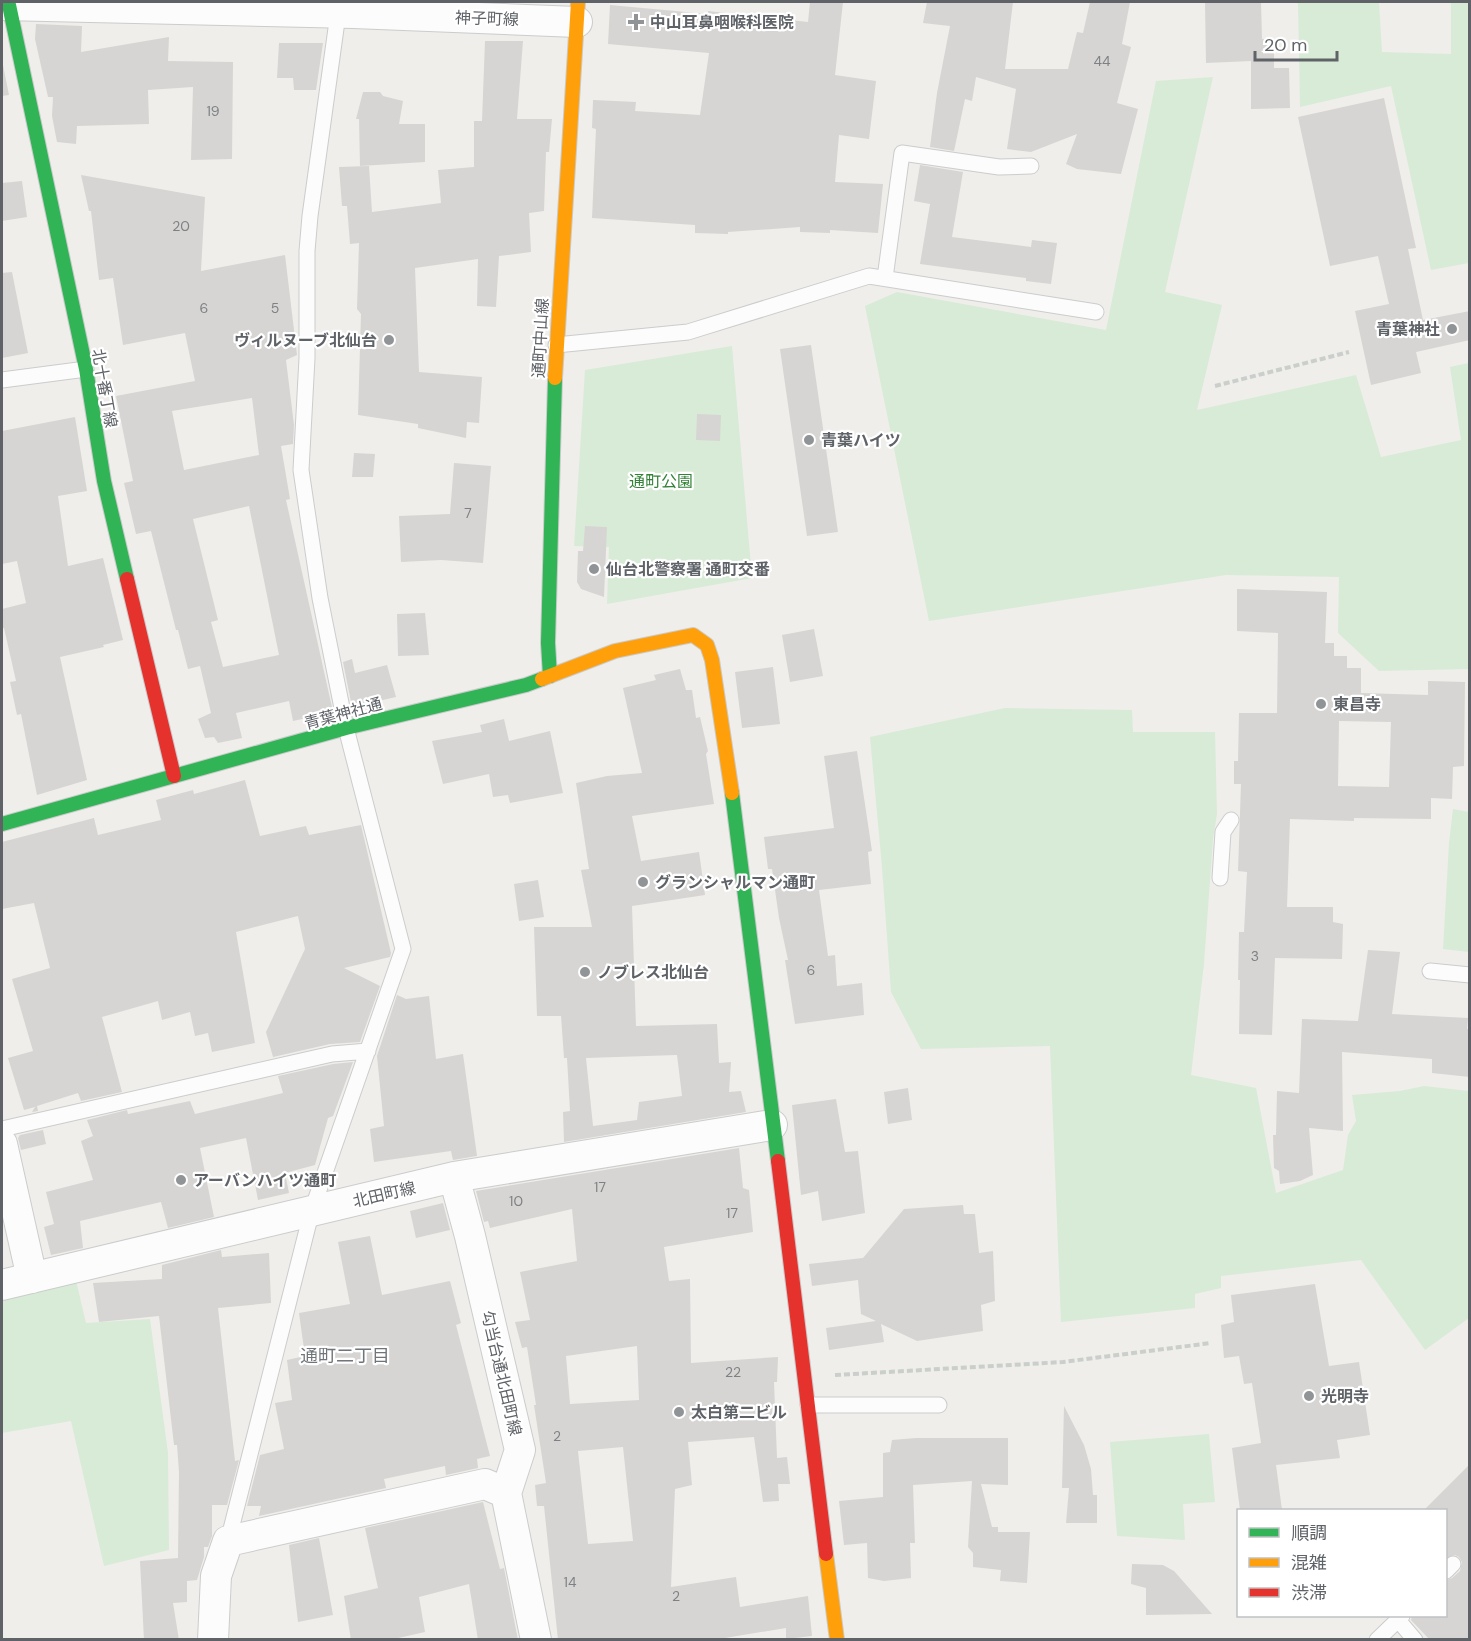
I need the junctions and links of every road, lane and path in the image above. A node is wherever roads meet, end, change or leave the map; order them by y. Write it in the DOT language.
graph roads {
  1 [pos="5,5"];
  2 [pos="348,9"];
  3 [pos="577,12"];
  4 [pos="1031,166"];
  5 [pos="885,278"];
  6 [pos="1096,312"];
  7 [pos="556,345"];
  8 [pos="1348,352"];
  9 [pos="86,369"];
  10 [pos="2,380"];
  11 [pos="1215,386"];
  12 [pos="550,676"];
  13 [pos="346,728"];
  14 [pos="174,776"];
  15 [pos="1231,820"];
  16 [pos="2,824"];
  17 [pos="1220,878"];
  18 [pos="1430,971"];
  19 [pos="1470,975"];
  20 [pos="368,1051"];
  21 [pos="772,1125"];
  22 [pos="2,1129"];
  23 [pos="2,1144"];
  24 [pos="454,1177"];
  25 [pos="312,1210"];
  26 [pos="32,1278"];
  27 [pos="2,1285"];
  28 [pos="1211,1343"];
  29 [pos="804,1377"];
  30 [pos="808,1405"];
  31 [pos="939,1405"];
  32 [pos="506,1493"];
  33 [pos="228,1541"];
  34 [pos="1400,1618"];
  35 [pos="213,1640"];
  36 [pos="536,1640"];
  37 [pos="837,1640"];
  38 [pos="1377,1640"];
  39 [pos="1415,1640"];
  1 -- 2 [label="street, 神子町線"];
  1 -- 9 [label="street, 北十番丁線"];
  2 -- 3 [label="street, 神子町線"];
  2 -- 13 [label="lane"];
  3 -- 7 [label="street, 通町中山線"];
  4 -- 5 [label="lane"];
  5 -- 6 [label="lane"];
  5 -- 7 [label="lane"];
  7 -- 12 [label="street, 通町中山線"];
  8 -- 11 [label="path"];
  9 -- 10 [label="lane"];
  9 -- 14 [label="street, 北十番丁線"];
  12 -- 13 [label="street, 青葉神社通"];
  12 -- 21 [label="street, 青葉神社通"];
  13 -- 14 [label="street, 青葉神社通"];
  13 -- 20 [label="lane"];
  14 -- 16 [label="street, 青葉神社通"];
  15 -- 17 [label="lane"];
  18 -- 19 [label="lane"];
  20 -- 22 [label="lane"];
  20 -- 25 [label="lane"];
  21 -- 24 [label="street, 北田町線"];
  21 -- 29 [label="street"];
  23 -- 26 [label="street"];
  24 -- 25 [label="street, 北田町線"];
  24 -- 32 [label="street, 勾当台通北田町線"];
  25 -- 26 [label="street, 北田町線"];
  25 -- 33 [label="lane"];
  26 -- 27 [label="street, 北田町線"];
  28 -- 29 [label="path"];
  29 -- 30 [label="street"];
  30 -- 31 [label="lane"];
  30 -- 37 [label="street"];
  32 -- 33 [label="street"];
  32 -- 36 [label="street, 勾当台通北田町線"];
  33 -- 35 [label="street"];
  34 -- 38 [label="lane"];
  34 -- 39 [label="lane"];
}
